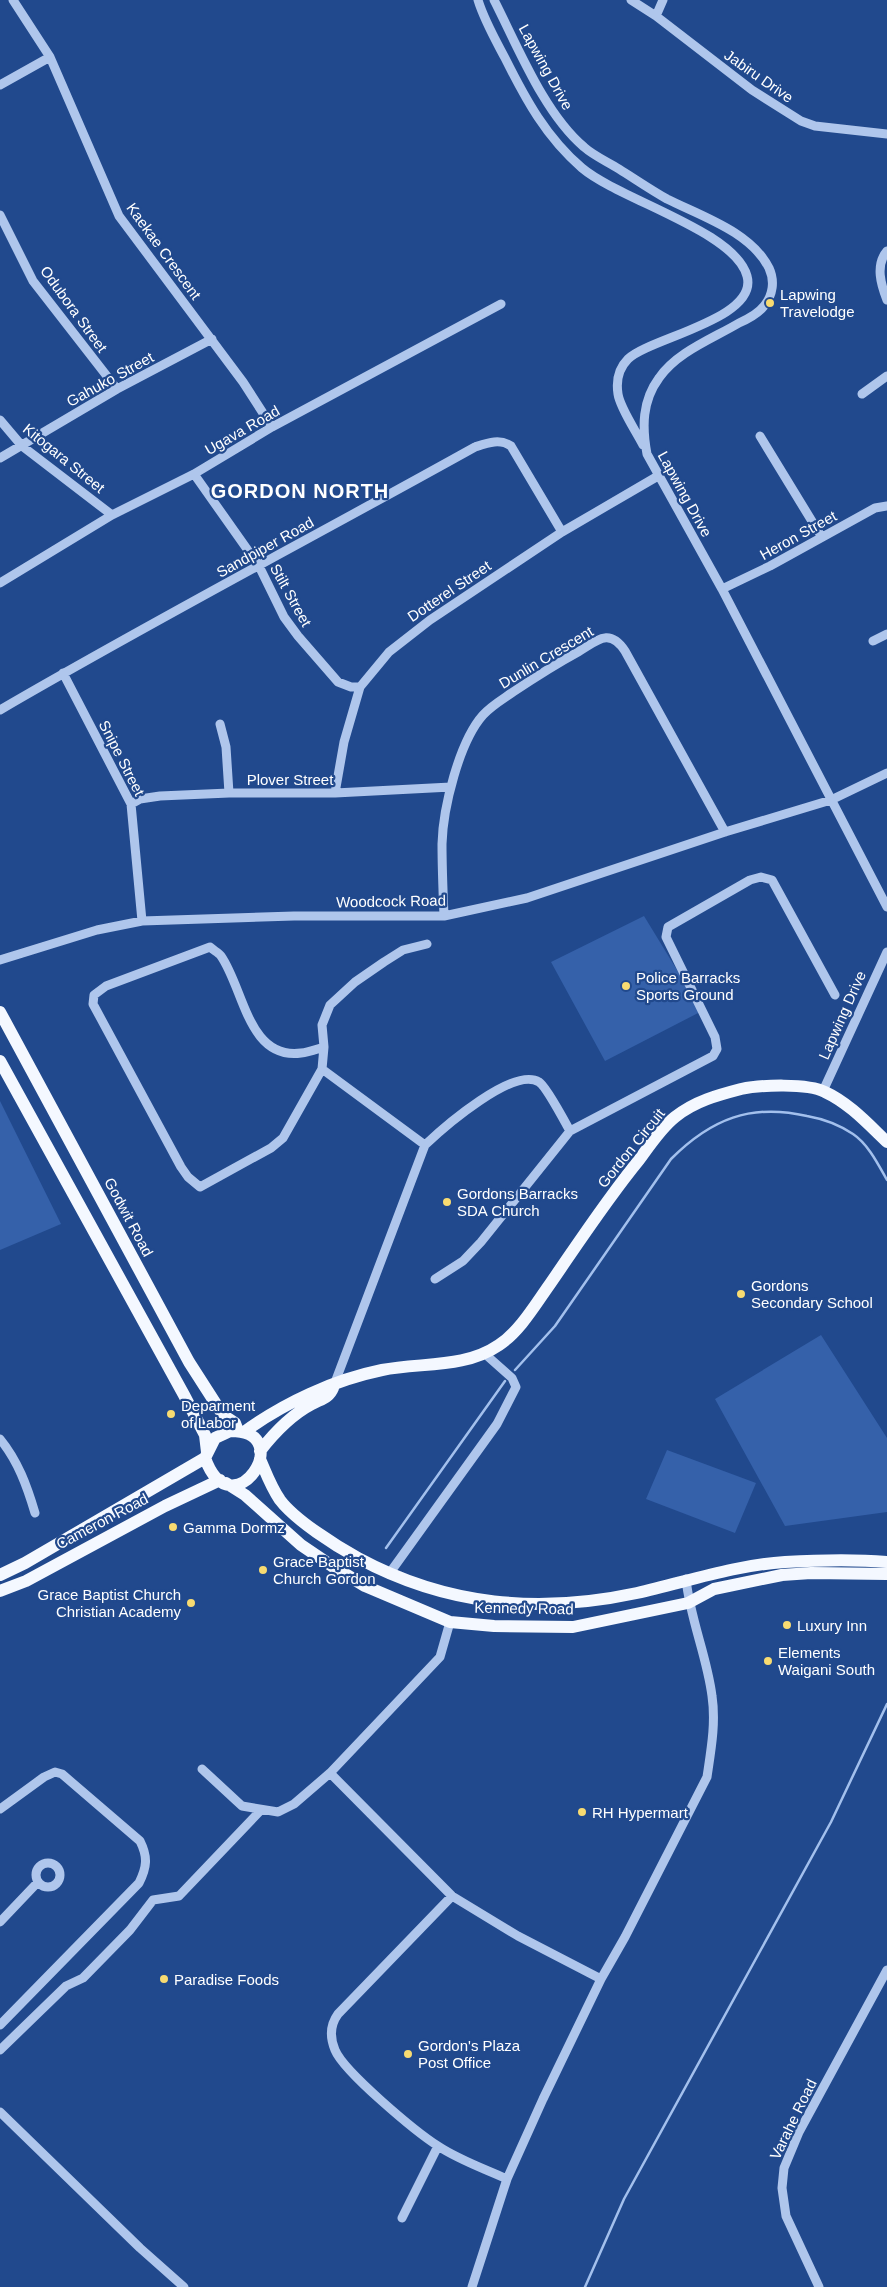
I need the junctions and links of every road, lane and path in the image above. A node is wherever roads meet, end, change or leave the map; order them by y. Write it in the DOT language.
graph roads {
  1 [pos="13,0"];
  2 [pos="478,0"];
  3 [pos="494,0"];
  4 [pos="631,0"];
  5 [pos="663,0"];
  6 [pos="656,16"];
  7 [pos="50,57"];
  8 [pos="0,84"];
  9 [pos="887,134"];
  10 [pos="0,215"];
  11 [pos="887,251"];
  12 [pos="887,300"];
  13 [pos="501,304"];
  14 [pos="212,339"];
  15 [pos="887,376"];
  16 [pos="116,389"];
  17 [pos="862,394"];
  18 [pos="0,420"];
  19 [pos="272,428"];
  20 [pos="760,436"];
  21 [pos="22,446"];
  22 [pos="647,454"];
  23 [pos="0,458"];
  24 [pos="194,474"];
  25 [pos="658,476"];
  26 [pos="887,506"];
  27 [pos="112,516"];
  28 [pos="562,532"];
  29 [pos="821,536"];
  30 [pos="260,566"];
  31 [pos="0,583"];
  32 [pos="722,589"];
  33 [pos="887,634"];
  34 [pos="873,641"];
  35 [pos="63,673"];
  36 [pos="360,687"];
  37 [pos="0,710"];
  38 [pos="220,724"];
  39 [pos="887,773"];
  40 [pos="451,787"];
  41 [pos="229,793"];
  42 [pos="335,793"];
  43 [pos="831,800"];
  44 [pos="131,804"];
  45 [pos="725,832"];
  46 [pos="887,907"];
  47 [pos="444,916"];
  48 [pos="142,922"];
  49 [pos="426,944"];
  50 [pos="887,952"];
  51 [pos="0,960"];
  52 [pos="836,995"];
  53 [pos="0,1012"];
  54 [pos="324,1047"];
  55 [pos="0,1061"];
  56 [pos="322,1069"];
  57 [pos="823,1091"];
  58 [pos="570,1131"];
  59 [pos="887,1142"];
  60 [pos="425,1145"];
  61 [pos="435,1279"];
  62 [pos="485,1354"];
  63 [pos="334,1385"];
  64 [pos="241,1432"];
  65 [pos="0,1439"];
  66 [pos="206,1455"];
  67 [pos="260,1455"];
  68 [pos="223,1482"];
  69 [pos="35,1513"];
  70 [pos="887,1562"];
  71 [pos="389,1574"];
  72 [pos="887,1574"];
  73 [pos="0,1575"];
  74 [pos="686,1579"];
  75 [pos="0,1591"];
  76 [pos="688,1603"];
  77 [pos="450,1622"];
  78 [pos="202,1769"];
  79 [pos="330,1773"];
  80 [pos="0,1809"];
  81 [pos="261,1810"];
  82 [pos="38,1882"];
  83 [pos="452,1896"];
  84 [pos="0,1922"];
  85 [pos="887,1970"];
  86 [pos="600,1979"];
  87 [pos="0,2025"];
  88 [pos="0,2050"];
  89 [pos="0,2112"];
  90 [pos="438,2146"];
  91 [pos="507,2179"];
  92 [pos="402,2218"];
  93 [pos="184,2287"];
  94 [pos="472,2287"];
  95 [pos="820,2287"];
  1 -- 7 [label="street, Kaekae Crescent"];
  2 -- 22 [label="street"];
  3 -- 22 [label="street, Lapwing Drive"];
  4 -- 6 [label="street, Jabiru Drive"];
  5 -- 6 [label="street"];
  6 -- 9 [label="street, Jabiru Drive"];
  7 -- 8 [label="street"];
  7 -- 14 [label="street, Kaekae Crescent"];
  10 -- 16 [label="street, Odubora Street"];
  11 -- 12 [label="street"];
  13 -- 19 [label="street, Ugava Road"];
  14 -- 16 [label="street, Gahuko Street"];
  14 -- 19 [label="street, Kaekae Crescent"];
  15 -- 17 [label="street"];
  16 -- 21 [label="street, Gahuko Street"];
  18 -- 21 [label="street, Kitogara Street"];
  19 -- 24 [label="street, Ugava Road"];
  20 -- 29 [label="street"];
  21 -- 23 [label="street, Gahuko Street"];
  21 -- 27 [label="street, Kitogara Street"];
  22 -- 25 [label="street, Lapwing Drive"];
  24 -- 27 [label="street, Ugava Road"];
  24 -- 30 [label="street, Stilt Street"];
  25 -- 28 [label="street, Dotterel Street"];
  25 -- 32 [label="street, Lapwing Drive"];
  26 -- 29 [label="street, Heron Street"];
  27 -- 31 [label="street, Ugava Road"];
  28 -- 30 [label="street, Sandpiper Road"];
  28 -- 36 [label="street, Dotterel Street"];
  29 -- 32 [label="street, Heron Street"];
  30 -- 35 [label="street, Sandpiper Road"];
  30 -- 36 [label="street, Stilt Street"];
  32 -- 43 [label="street, Lapwing Drive"];
  33 -- 34 [label="street"];
  35 -- 37 [label="street, Sandpiper Road"];
  35 -- 44 [label="street, Snipe Street"];
  36 -- 42 [label="street, Dotterel Street"];
  38 -- 41 [label="street"];
  39 -- 43 [label="street, Woodcock Road"];
  40 -- 42 [label="street, Plover Street"];
  40 -- 45 [label="street, Dunlin Crescent"];
  40 -- 47 [label="street, Dunlin Crescent"];
  41 -- 42 [label="street, Plover Street"];
  41 -- 44 [label="street, Plover Street"];
  43 -- 45 [label="street, Woodcock Road"];
  43 -- 46 [label="street, Lapwing Drive"];
  44 -- 48 [label="street, Snipe Street"];
  45 -- 47 [label="street, Woodcock Road"];
  47 -- 48 [label="street, Woodcock Road"];
  48 -- 51 [label="street, Woodcock Road"];
  49 -- 54 [label="street"];
  50 -- 57 [label="street, Lapwing Drive"];
  52 -- 58 [label="street"];
  53 -- 64 [label="main road, Godwit Road"];
  54 -- 56 [label="street"];
  54 -- 56 [label="street"];
  55 -- 66 [label="main road"];
  56 -- 60 [label="street"];
  57 -- 59 [label="main road, Gordon Circuit"];
  57 -- 62 [label="main road, Gordon Circuit"];
  58 -- 60 [label="street"];
  58 -- 61 [label="street"];
  60 -- 63 [label="street"];
  62 -- 63 [label="main road, Gordon Circuit"];
  62 -- 71 [label="street"];
  63 -- 64 [label="main road, Gordon Circuit"];
  63 -- 67 [label="main road, Gordon Circuit"];
  64 -- 66 [label="main road"];
  64 -- 67 [label="main road"];
  65 -- 69 [label="street"];
  66 -- 68 [label="main road"];
  66 -- 73 [label="main road, Cameron Road"];
  67 -- 68 [label="main road"];
  67 -- 71 [label="main road, Kennedy Road"];
  68 -- 75 [label="main road, Cameron Road"];
  68 -- 77 [label="main road, Kennedy Road"];
  70 -- 74 [label="main road, Kennedy Road"];
  71 -- 74 [label="main road, Kennedy Road"];
  72 -- 76 [label="main road, Kennedy Road"];
  74 -- 76 [label="street"];
  76 -- 77 [label="main road, Kennedy Road"];
  76 -- 86 [label="street"];
  77 -- 79 [label="street"];
  78 -- 81 [label="street"];
  79 -- 81 [label="street"];
  79 -- 83 [label="street"];
  80 -- 87 [label="street"];
  81 -- 88 [label="street"];
  82 -- 84 [label="street"];
  83 -- 86 [label="street"];
  83 -- 90 [label="street"];
  85 -- 95 [label="street, Varahe Road"];
  86 -- 91 [label="street"];
  89 -- 93 [label="street"];
  90 -- 91 [label="street"];
  90 -- 92 [label="street"];
  91 -- 94 [label="street"];
}
